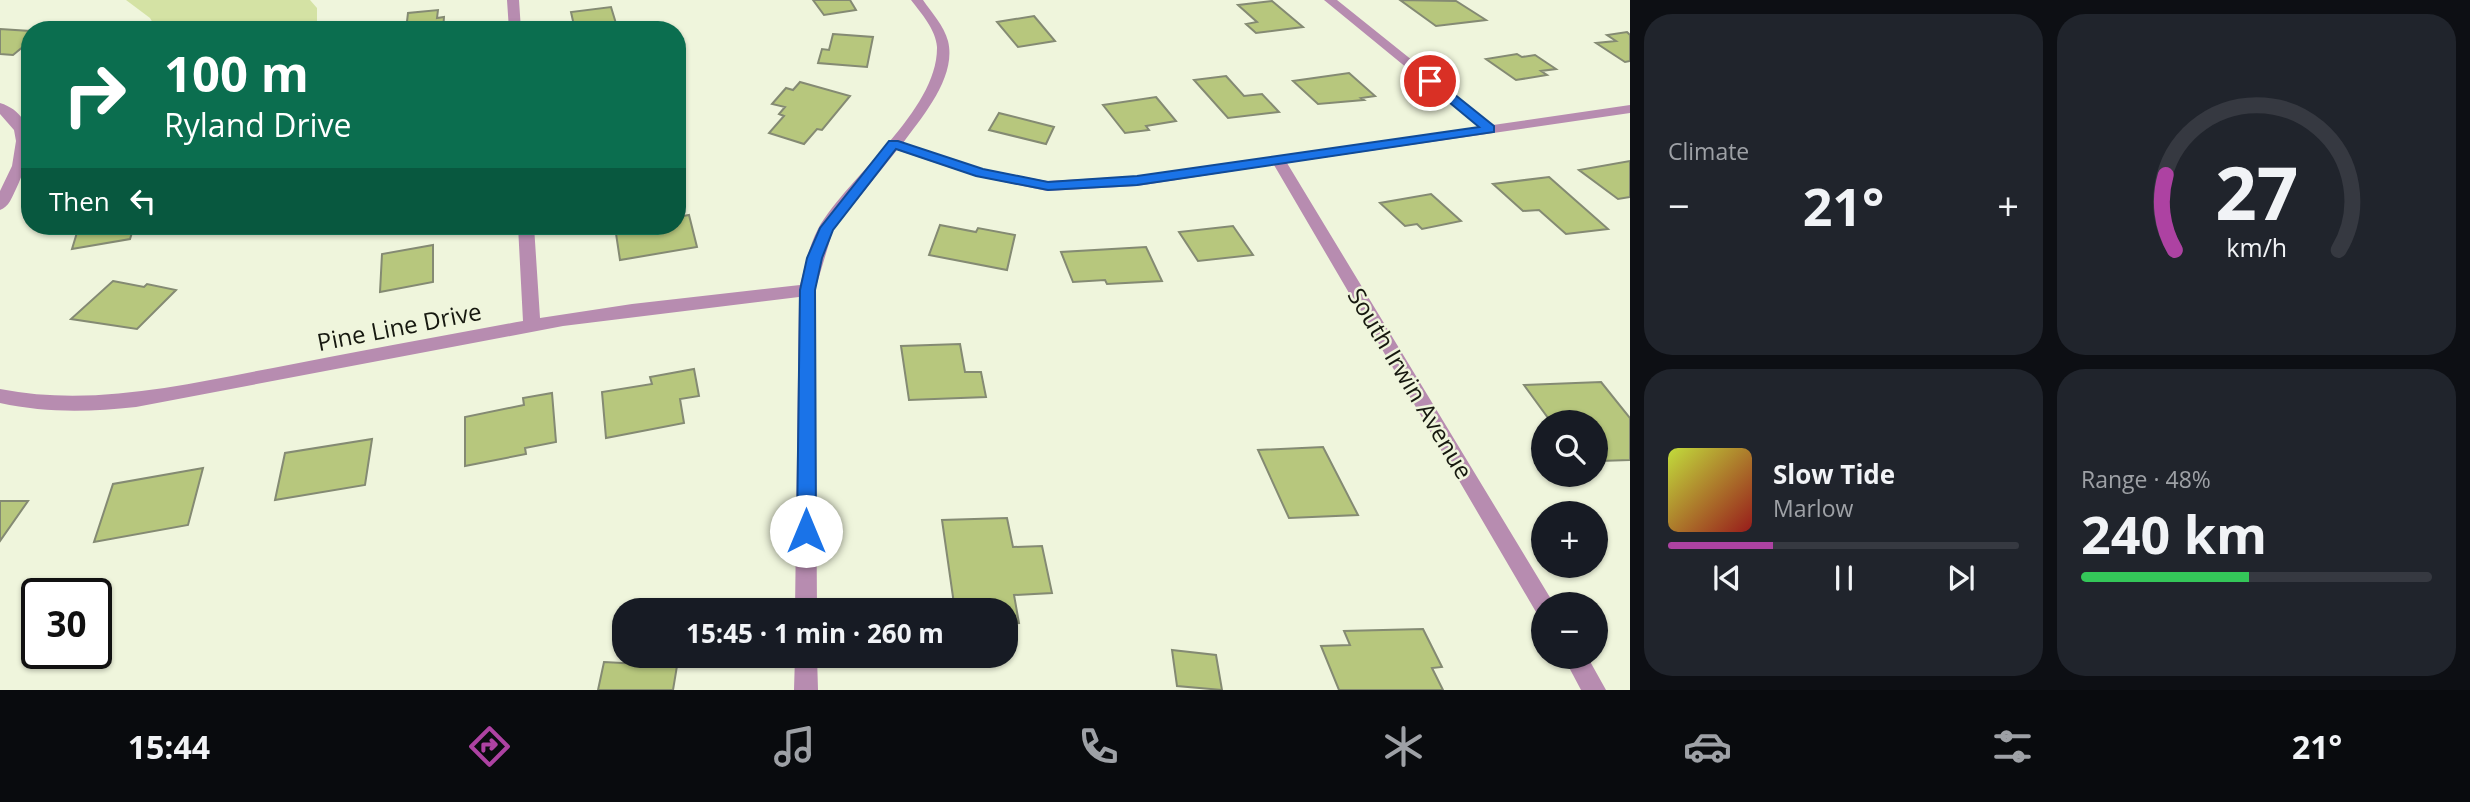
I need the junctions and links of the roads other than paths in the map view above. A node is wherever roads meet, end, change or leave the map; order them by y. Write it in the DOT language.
graph roads {
  1 [pos="513,0"];
  2 [pos="917,0"];
  3 [pos="1330,0"];
  4 [pos="514,21"];
  5 [pos="0,107"];
  6 [pos="1630,109"];
  7 [pos="21,128"];
  8 [pos="1490,129"];
  9 [pos="894,144"];
  10 [pos="21,159"];
  11 [pos="1278,160"];
  12 [pos="0,205"];
  13 [pos="527,235"];
  14 [pos="807,290"];
  15 [pos="532,326"];
  16 [pos="0,396"];
  17 [pos="1536,592"];
  18 [pos="806,598"];
  19 [pos="806,668"];
  20 [pos="1582,669"];
  21 [pos="806,690"];
  22 [pos="1594,690"];
  1 -- 4 [label="street"];
  2 -- 9 [label="street"];
  3 -- 8 [label="street"];
  5 -- 7 [label="street"];
  6 -- 8 [label="street"];
  8 -- 11 [label="street"];
  9 -- 11 [label="street"];
  9 -- 14 [label="street"];
  10 -- 12 [label="street"];
  11 -- 17 [label="street, South Irwin Avenue"];
  13 -- 15 [label="street"];
  14 -- 15 [label="street, Pine Line Drive"];
  14 -- 18 [label="street"];
  15 -- 16 [label="street, Pine Line Drive"];
  19 -- 21 [label="street"];
  20 -- 22 [label="street"];
}
